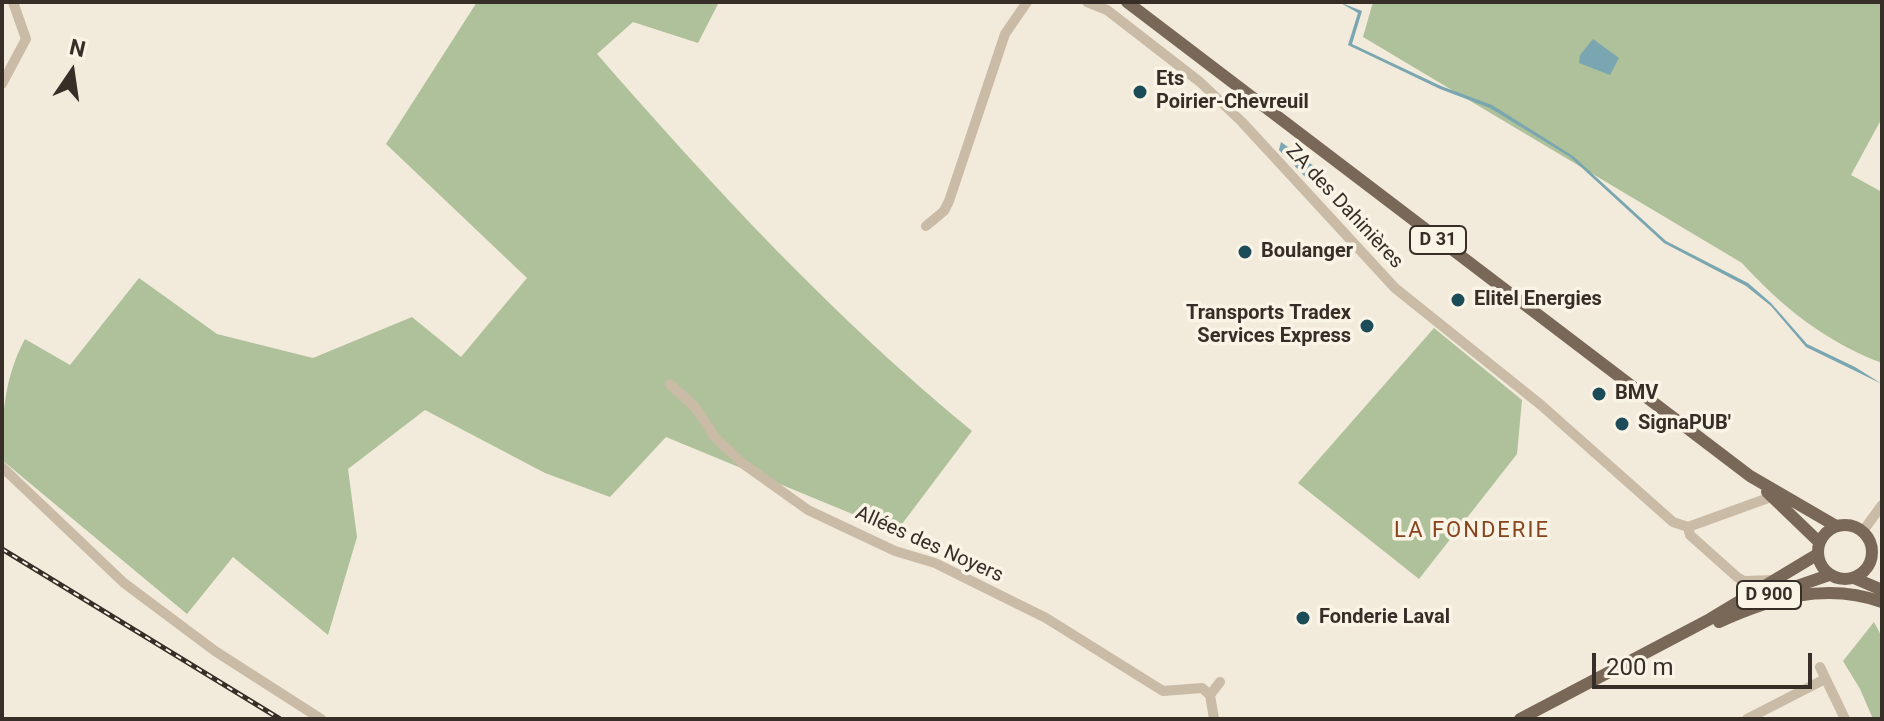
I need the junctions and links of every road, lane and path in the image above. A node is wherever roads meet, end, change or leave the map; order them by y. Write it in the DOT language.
graph roads {
  1 [pos="13,2"];
  2 [pos="1027,2"];
  3 [pos="1087,2"];
  4 [pos="1127,2"];
  5 [pos="2,84"];
  6 [pos="926,226"];
  7 [pos="670,384"];
  8 [pos="2,467"];
  9 [pos="1750,476"];
  10 [pos="1771,497"];
  11 [pos="1882,505"];
  12 [pos="1836,526"];
  13 [pos="1688,527"];
  14 [pos="1863,531"];
  15 [pos="1818,548"];
  16 [pos="1872,559"];
  17 [pos="1882,568"];
  18 [pos="1829,575"];
  19 [pos="1781,578"];
  20 [pos="1854,578"];
  21 [pos="1882,590"];
  22 [pos="1882,602"];
  23 [pos="1710,619"];
  24 [pos="1697,626"];
  25 [pos="1820,667"];
  26 [pos="1825,679"];
  27 [pos="1220,682"];
  28 [pos="1206,692"];
  29 [pos="321,719"];
  30 [pos="1214,719"];
  31 [pos="1520,719"];
  32 [pos="1747,719"];
  33 [pos="1845,719"];
  1 -- 5 [label="street"];
  2 -- 6 [label="street"];
  3 -- 13 [label="street, ZA des Dahinières"];
  4 -- 9 [label="main road, D 31"];
  7 -- 28 [label="street, Allées des Noyers"];
  8 -- 29 [label="street"];
  9 -- 10 [label="main road, D 31"];
  9 -- 12 [label="main road, D 31"];
  10 -- 13 [label="street"];
  10 -- 15 [label="main road, D 31"];
  11 -- 14 [label="street"];
  12 -- 14 [label="main road"];
  12 -- 15 [label="main road"];
  13 -- 19 [label="street, ZA des Dahinières"];
  14 -- 16 [label="main road"];
  15 -- 18 [label="main road"];
  15 -- 19 [label="main road, D 900"];
  16 -- 17 [label="main road"];
  16 -- 20 [label="main road"];
  18 -- 20 [label="main road"];
  18 -- 23 [label="main road, D 900"];
  19 -- 23 [label="main road, D 900"];
  20 -- 21 [label="main road"];
  22 -- 24 [label="main road"];
  23 -- 24 [label="main road, D 900"];
  24 -- 31 [label="main road, D 900"];
  25 -- 26 [label="street"];
  26 -- 32 [label="street"];
  26 -- 33 [label="street"];
  27 -- 28 [label="street"];
  28 -- 30 [label="street"];
}
